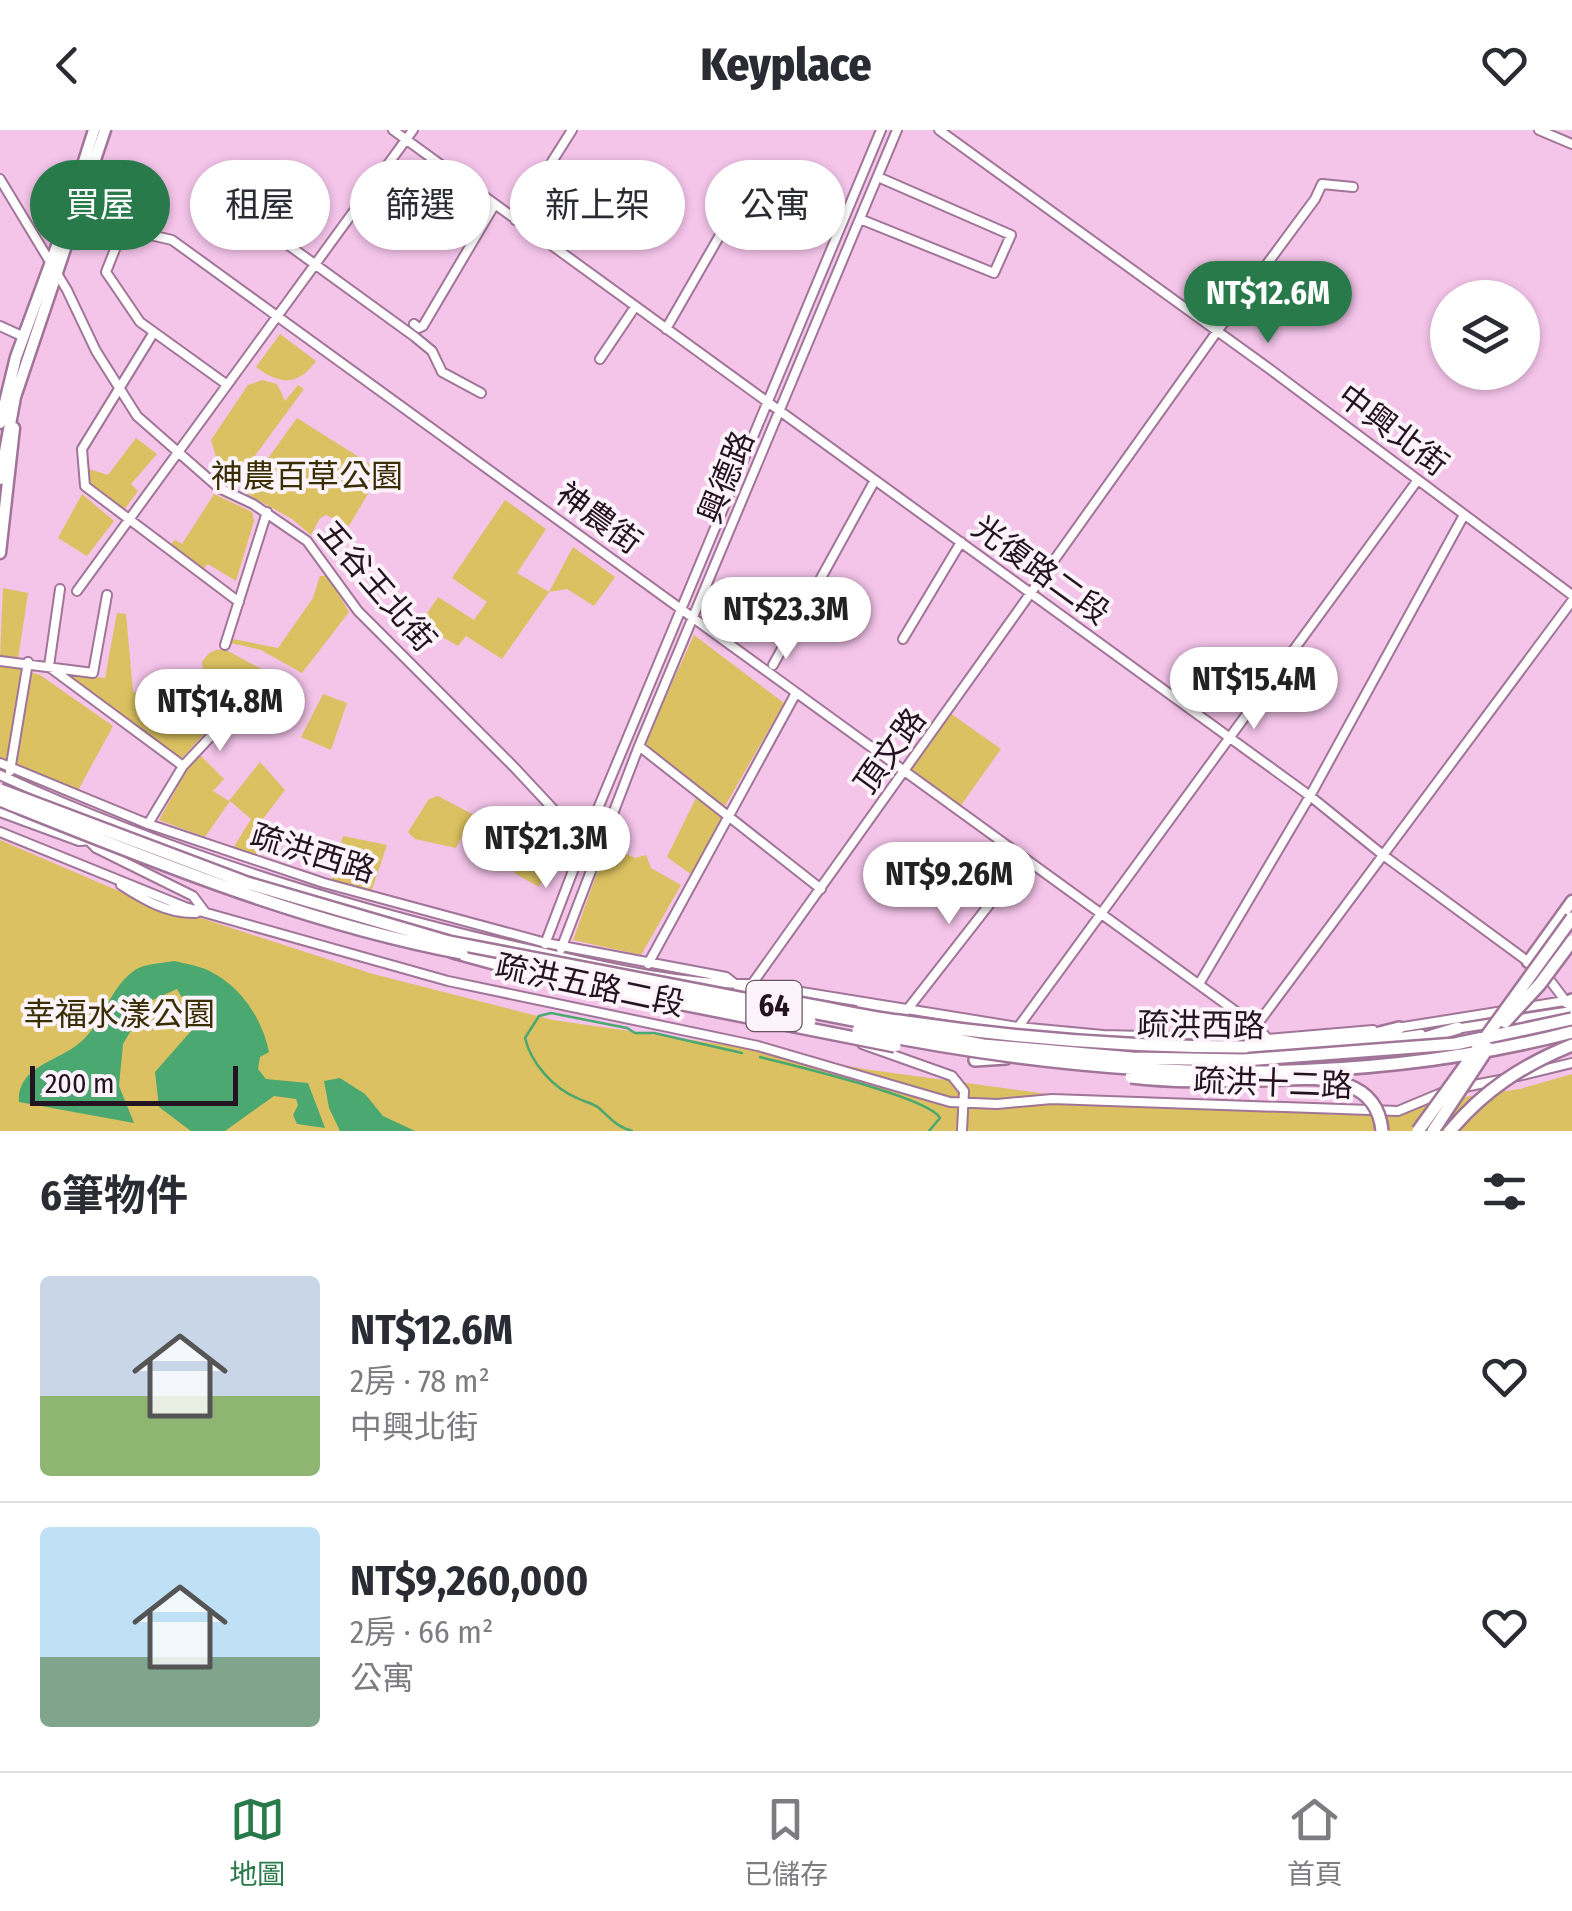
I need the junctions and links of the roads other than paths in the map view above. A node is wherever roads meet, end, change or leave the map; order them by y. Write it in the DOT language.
graph roads {
  1 [pos="94,130"];
  2 [pos="104,130"];
  3 [pos="393,130"];
  4 [pos="413,130"];
  5 [pos="572,130"];
  6 [pos="881,130"];
  7 [pos="898,130"];
  8 [pos="940,130"];
  9 [pos="1540,130"];
  10 [pos="406,139"];
  11 [pos="1572,144"];
  12 [pos="95,160"];
  13 [pos="553,160"];
  14 [pos="878,177"];
  15 [pos="0,179"];
  16 [pos="1353,187"];
  17 [pos="495,204"];
  18 [pos="510,215"];
  19 [pos="860,218"];
  20 [pos="170,240"];
  21 [pos="66,250"];
  22 [pos="114,250"];
  23 [pos="295,250"];
  24 [pos="557,250"];
  25 [pos="712,250"];
  26 [pos="50,264"];
  27 [pos="314,264"];
  28 [pos="58,275"];
  29 [pos="635,307"];
  30 [pos="276,315"];
  31 [pos="414,324"];
  32 [pos="0,326"];
  33 [pos="666,330"];
  34 [pos="154,332"];
  35 [pos="1216,333"];
  36 [pos="24,337"];
  37 [pos="600,359"];
  38 [pos="226,384"];
  39 [pos="120,386"];
  40 [pos="481,392"];
  41 [pos="15,397"];
  42 [pos="766,402"];
  43 [pos="780,411"];
  44 [pos="1,416"];
  45 [pos="178,451"];
  46 [pos="0,479"];
  47 [pos="875,480"];
  48 [pos="1417,480"];
  49 [pos="267,512"];
  50 [pos="1464,515"];
  51 [pos="129,519"];
  52 [pos="961,542"];
  53 [pos="0,554"];
  54 [pos="60,590"];
  55 [pos="77,591"];
  56 [pos="1032,594"];
  57 [pos="107,595"];
  58 [pos="1572,598"];
  59 [pos="238,602"];
  60 [pos="682,608"];
  61 [pos="695,618"];
  62 [pos="903,638"];
  63 [pos="225,645"];
  64 [pos="0,660"];
  65 [pos="28,662"];
  66 [pos="773,665"];
  67 [pos="49,666"];
  68 [pos="796,693"];
  69 [pos="230,716"];
  70 [pos="1231,738"];
  71 [pos="639,746"];
  72 [pos="0,763"];
  73 [pos="182,766"];
  74 [pos="10,768"];
  75 [pos="906,772"];
  76 [pos="4,777"];
  77 [pos="0,788"];
  78 [pos="1310,796"];
  79 [pos="0,800"];
  80 [pos="0,812"];
  81 [pos="730,816"];
  82 [pos="148,824"];
  83 [pos="0,832"];
  84 [pos="88,840"];
  85 [pos="584,842"];
  86 [pos="229,853"];
  87 [pos="1383,855"];
  88 [pos="597,856"];
  89 [pos="1024,860"];
  90 [pos="224,863"];
  91 [pos="821,888"];
  92 [pos="1572,905"];
  93 [pos="205,912"];
  94 [pos="1102,914"];
  95 [pos="1572,918"];
  96 [pos="1572,931"];
  97 [pos="1572,944"];
  98 [pos="440,948"];
  99 [pos="544,948"];
  100 [pos="560,951"];
  101 [pos="1528,962"];
  102 [pos="648,964"];
  103 [pos="1550,978"];
  104 [pos="739,984"];
  105 [pos="752,984"];
  106 [pos="1199,984"];
  107 [pos="691,988"];
  108 [pos="832,998"];
  109 [pos="910,1007"];
  110 [pos="1571,1007"];
  111 [pos="902,1016"];
  112 [pos="1501,1022"];
  113 [pos="1018,1026"];
  114 [pos="1256,1026"];
  115 [pos="1399,1028"];
  116 [pos="1458,1028"];
  117 [pos="1572,1032"];
  118 [pos="1268,1038"];
  119 [pos="1572,1044"];
  120 [pos="975,1060"];
  121 [pos="1572,1063"];
  122 [pos="965,1103"];
  123 [pos="962,1131"];
  124 [pos="1382,1131"];
  125 [pos="1418,1131"];
  126 [pos="1433,1131"];
  127 [pos="1450,1131"];
  1 -- 26 [label="main road"];
  2 -- 12 [label="main road"];
  3 -- 10 [label="street, 光復路二段"];
  4 -- 10 [label="street"];
  5 -- 13 [label="street"];
  6 -- 42 [label="street, 興德路"];
  7 -- 14 [label="street, 興德路"];
  8 -- 35 [label="street, 中興北街"];
  9 -- 11 [label="street"];
  10 -- 17 [label="street, 光復路二段"];
  10 -- 27 [label="street"];
  14 -- 19 [label="street, 興德路"];
  14 -- 19 [label="street"];
  15 -- 26 [label="street, 五谷王北街"];
  16 -- 35 [label="street, 頂文路"];
  17 -- 18 [label="street, 光復路二段"];
  17 -- 31 [label="street"];
  19 -- 43 [label="street, 興德路"];
  20 -- 30 [label="street, 神農街"];
  21 -- 28 [label="main road"];
  22 -- 34 [label="street"];
  23 -- 27 [label="street"];
  24 -- 29 [label="street, 光復路二段"];
  25 -- 33 [label="street"];
  26 -- 28 [label="street, 五谷王北街"];
  26 -- 36 [label="main road"];
  27 -- 30 [label="street"];
  27 -- 40 [label="street"];
  28 -- 39 [label="street, 五谷王北街"];
  28 -- 41 [label="main road"];
  29 -- 33 [label="street, 光復路二段"];
  29 -- 37 [label="street"];
  30 -- 38 [label="street"];
  30 -- 60 [label="street, 神農街"];
  32 -- 36 [label="street"];
  33 -- 42 [label="street, 光復路二段"];
  34 -- 38 [label="street"];
  34 -- 39 [label="street"];
  35 -- 48 [label="street, 中興北街"];
  35 -- 56 [label="street, 頂文路"];
  36 -- 44 [label="main road"];
  38 -- 45 [label="street"];
  39 -- 45 [label="street, 五谷王北街"];
  39 -- 51 [label="street"];
  41 -- 46 [label="main road"];
  41 -- 53 [label="main road"];
  42 -- 43 [label="street, 光復路二段"];
  42 -- 60 [label="street, 興德路"];
  43 -- 47 [label="street, 光復路二段"];
  43 -- 61 [label="street, 興德路"];
  45 -- 49 [label="street, 五谷王北街"];
  45 -- 51 [label="street"];
  47 -- 52 [label="street, 光復路二段"];
  47 -- 66 [label="street"];
  48 -- 50 [label="street, 中興北街"];
  48 -- 70 [label="street"];
  49 -- 59 [label="street"];
  49 -- 85 [label="street, 五谷王北街"];
  50 -- 58 [label="street, 中興北街"];
  50 -- 78 [label="street"];
  51 -- 55 [label="street"];
  51 -- 59 [label="street"];
  52 -- 56 [label="street, 光復路二段"];
  52 -- 62 [label="street"];
  54 -- 67 [label="street"];
  56 -- 70 [label="street, 光復路二段"];
  56 -- 75 [label="street, 頂文路"];
  57 -- 67 [label="street"];
  58 -- 87 [label="street"];
  59 -- 63 [label="street"];
  60 -- 61 [label="street, 神農街"];
  60 -- 85 [label="street, 興德路"];
  61 -- 68 [label="street, 神農街"];
  61 -- 71 [label="street, 興德路"];
  64 -- 65 [label="street"];
  65 -- 67 [label="street"];
  65 -- 74 [label="street"];
  67 -- 73 [label="street"];
  68 -- 75 [label="street, 神農街"];
  68 -- 81 [label="street"];
  69 -- 73 [label="street"];
  70 -- 78 [label="street, 光復路二段"];
  70 -- 94 [label="street"];
  71 -- 81 [label="street"];
  71 -- 88 [label="street, 興德路"];
  72 -- 74 [label="street, 疏洪西路"];
  73 -- 82 [label="street"];
  74 -- 76 [label="street"];
  74 -- 82 [label="street, 疏洪西路"];
  75 -- 89 [label="street, 神農街"];
  75 -- 91 [label="street, 頂文路"];
  76 -- 90 [label="street, 疏洪西路"];
  77 -- 84 [label="street"];
  77 -- 107 [label="highway, 64, bridge"];
  78 -- 87 [label="street, 光復路二段"];
  78 -- 106 [label="street"];
  79 -- 98 [label="highway, 64, bridge"];
  80 -- 84 [label="street"];
  81 -- 91 [label="street"];
  81 -- 102 [label="street"];
  82 -- 86 [label="street, 疏洪西路"];
  83 -- 93 [label="street, 疏洪五路二段"];
  84 -- 90 [label="street"];
  84 -- 93 [label="street"];
  85 -- 88 [label="street, 五谷王北街"];
  85 -- 99 [label="street, 興德路"];
  86 -- 90 [label="street"];
  86 -- 99 [label="street, 疏洪西路"];
  87 -- 101 [label="street, 光復路二段"];
  87 -- 114 [label="street"];
  88 -- 100 [label="street, 興德路"];
  89 -- 94 [label="street, 神農街"];
  89 -- 109 [label="street"];
  90 -- 99 [label="street, 疏洪西路"];
  91 -- 105 [label="street, 頂文路"];
  92 -- 101 [label="main road"];
  92 -- 112 [label="highway, bridge"];
  93 -- 122 [label="street, 疏洪五路二段"];
  94 -- 106 [label="street, 神農街"];
  94 -- 113 [label="street"];
  95 -- 112 [label="highway, bridge"];
  96 -- 112 [label="highway, bridge"];
  97 -- 103 [label="main road"];
  97 -- 112 [label="highway, bridge"];
  98 -- 117 [label="highway, 64, bridge"];
  98 -- 120 [label="highway, bridge"];
  99 -- 100 [label="street, 疏洪西路"];
  100 -- 102 [label="street, 疏洪西路"];
  100 -- 104 [label="street, 疏洪西路"];
  101 -- 103 [label="street, 光復路二段"];
  102 -- 104 [label="street, 疏洪西路"];
  103 -- 110 [label="street, 光復路二段"];
  104 -- 105 [label="street, 疏洪西路"];
  104 -- 122 [label="street"];
  105 -- 108 [label="street, 疏洪西路"];
  106 -- 114 [label="street, 神農街"];
  107 -- 110 [label="highway, 64, bridge"];
  107 -- 115 [label="highway, bridge"];
  108 -- 109 [label="street, 疏洪西路"];
  108 -- 111 [label="street, 疏洪西路"];
  109 -- 111 [label="street"];
  109 -- 113 [label="street, 疏洪西路"];
  110 -- 115 [label="street, 疏洪西路"];
  110 -- 116 [label="street, 疏洪西路"];
  111 -- 116 [label="street, 疏洪西路"];
  112 -- 125 [label="highway, bridge"];
  112 -- 126 [label="highway, bridge"];
  113 -- 118 [label="street, 疏洪西路"];
  114 -- 118 [label="street, 神農街"];
  115 -- 118 [label="street, 疏洪西路"];
  116 -- 120 [label="highway, bridge"];
  119 -- 127 [label="highway, bridge"];
  120 -- 124 [label="highway, bridge"];
  121 -- 122 [label="street, 疏洪十二路"];
  122 -- 123 [label="street"];
}
